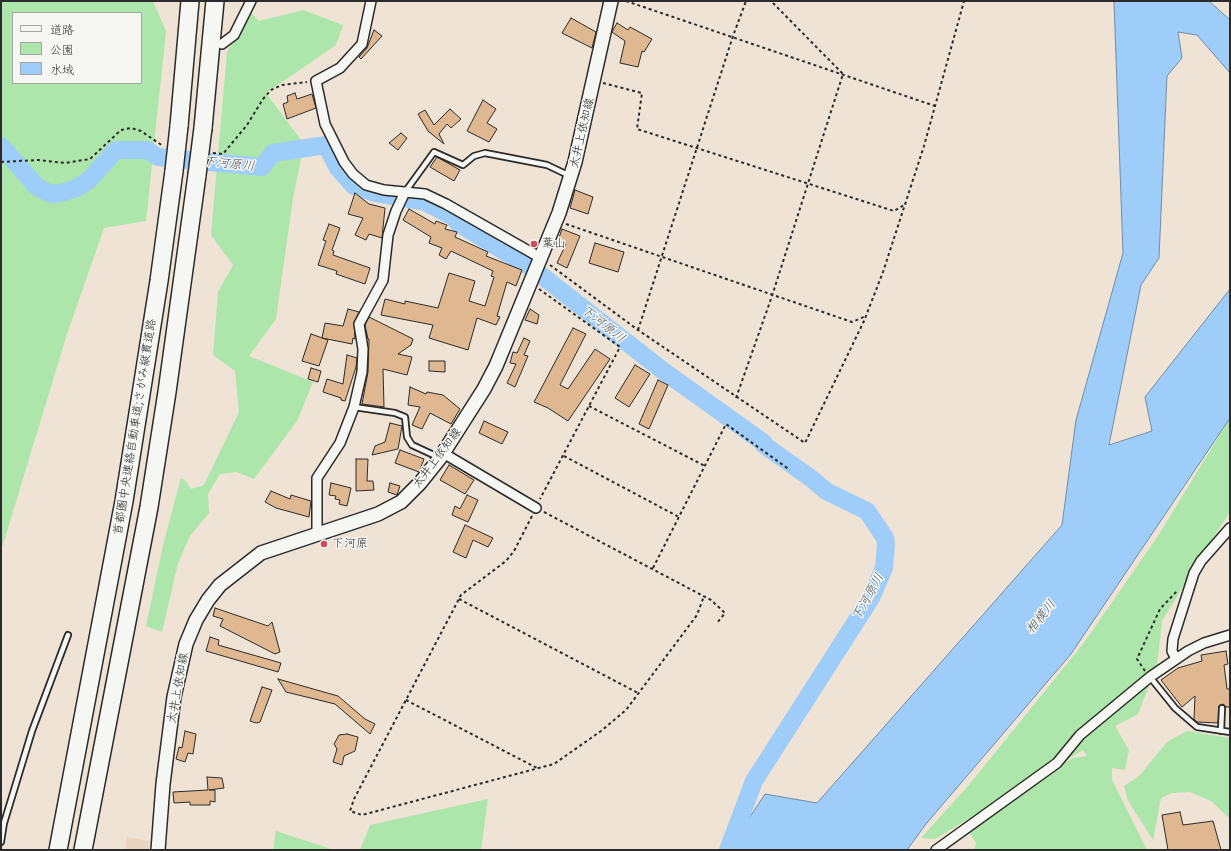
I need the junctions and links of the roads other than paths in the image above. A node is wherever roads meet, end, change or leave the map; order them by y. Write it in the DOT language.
graph roads {
  1 [pos="190,1"];
  2 [pos="215,1"];
  3 [pos="251,1"];
  4 [pos="371,1"];
  5 [pos="611,1"];
  6 [pos="222,44"];
  7 [pos="572,176"];
  8 [pos="405,193"];
  9 [pos="541,260"];
  10 [pos="354,407"];
  11 [pos="441,456"];
  12 [pos="536,508"];
  13 [pos="1230,528"];
  14 [pos="317,533"];
  15 [pos="68,635"];
  16 [pos="1230,635"];
  17 [pos="1176,659"];
  18 [pos="1150,677"];
  19 [pos="1222,708"];
  20 [pos="1221,731"];
  21 [pos="1230,732"];
  22 [pos="1,842"];
  23 [pos="58,850"];
  24 [pos="83,850"];
  25 [pos="158,850"];
  26 [pos="936,850"];
  1 -- 23 [label="highway, 首都圏中央連絡自動車道;さがみ縦貫道路, bridge"];
  2 -- 24 [label="highway, 首都圏中央連絡自動車道;さがみ縦貫道路, bridge"];
  3 -- 6 [label="street"];
  4 -- 8 [label="street"];
  5 -- 7 [label="main road, 太井上依知線"];
  7 -- 8 [label="lane"];
  7 -- 9 [label="main road, 太井上依知線"];
  8 -- 9 [label="street"];
  8 -- 10 [label="street"];
  9 -- 11 [label="main road, 太井上依知線"];
  10 -- 11 [label="lane"];
  10 -- 14 [label="street"];
  11 -- 12 [label="street"];
  11 -- 14 [label="main road, 太井上依知線"];
  13 -- 17 [label="street"];
  14 -- 25 [label="main road, 太井上依知線"];
  15 -- 22 [label="lane"];
  16 -- 17 [label="street"];
  17 -- 18 [label="street"];
  18 -- 20 [label="lane"];
  18 -- 26 [label="street"];
  19 -- 20 [label="lane"];
  20 -- 21 [label="lane"];
}
